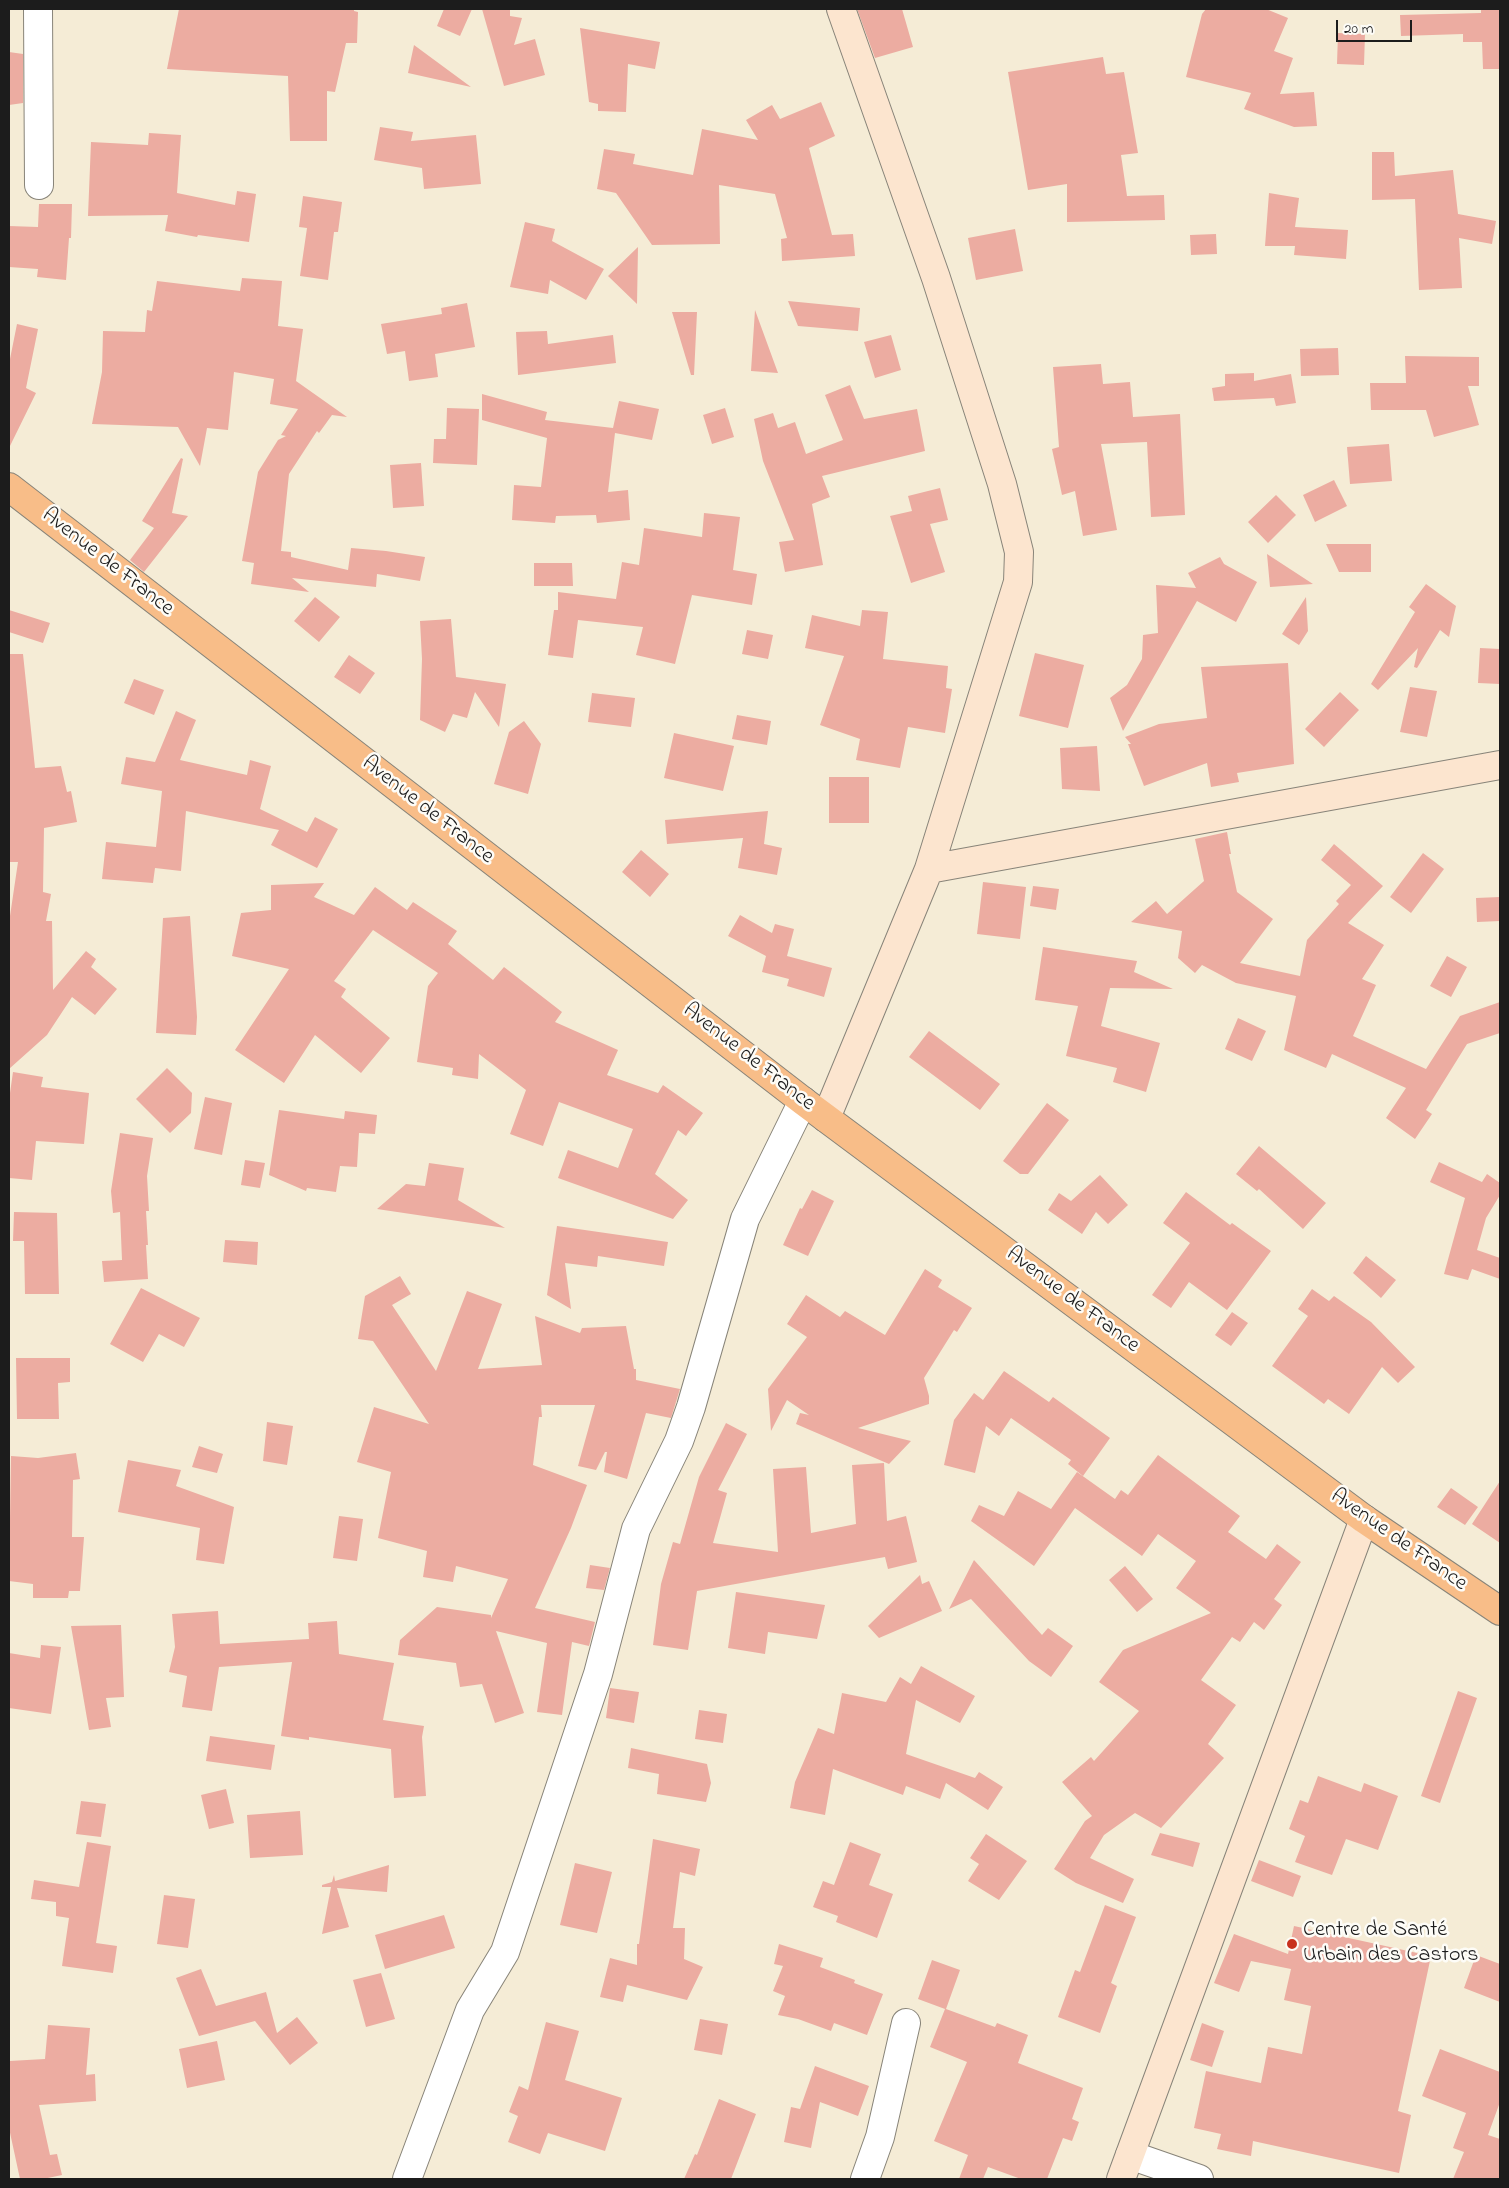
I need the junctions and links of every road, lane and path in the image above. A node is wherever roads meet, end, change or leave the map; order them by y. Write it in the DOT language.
graph roads {
  1 [pos="38,9"];
  2 [pos="841,9"];
  3 [pos="39,185"];
  4 [pos="9,487"];
  5 [pos="1500,765"];
  6 [pos="929,868"];
  7 [pos="804,1101"];
  8 [pos="826,1118"];
  9 [pos="1364,1519"];
  10 [pos="1500,1611"];
  11 [pos="906,2023"];
  12 [pos="1125,2167"];
  13 [pos="407,2179"];
  14 [pos="865,2179"];
  15 [pos="1199,2179"];
  1 -- 3 [label="street"];
  2 -- 6 [label="street"];
  4 -- 7 [label="main road, Avenue de France"];
  5 -- 6 [label="street"];
  6 -- 8 [label="street"];
  7 -- 8 [label="main road, Avenue de France"];
  7 -- 13 [label="street"];
  8 -- 9 [label="main road, Avenue de France"];
  9 -- 10 [label="main road, Avenue de France"];
  9 -- 12 [label="street"];
  11 -- 14 [label="street"];
  12 -- 15 [label="street"];
}
